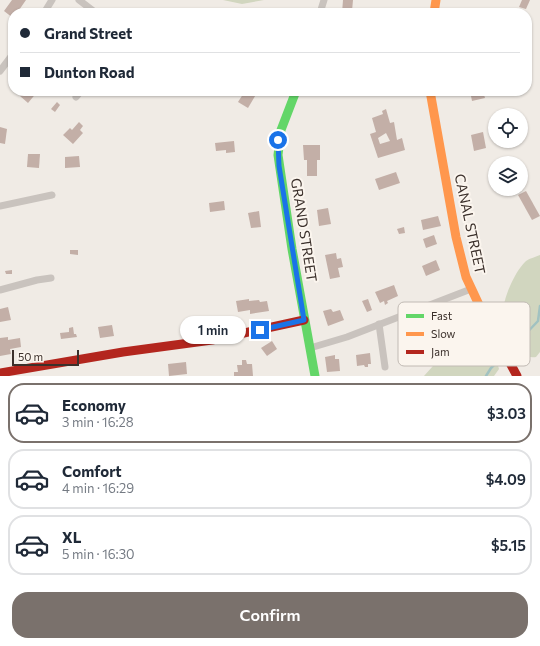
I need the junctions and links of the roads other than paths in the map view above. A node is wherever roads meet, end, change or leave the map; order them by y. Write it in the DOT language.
graph roads {
  1 [pos="79,0"];
  2 [pos="89,8"];
  3 [pos="8,61"];
  4 [pos="0,71"];
  5 [pos="294,96"];
  6 [pos="431,96"];
  7 [pos="52,194"];
  8 [pos="0,206"];
  9 [pos="52,278"];
  10 [pos="471,289"];
  11 [pos="0,290"];
  12 [pos="437,302"];
  13 [pos="477,302"];
  14 [pos="398,317"];
  15 [pos="304,320"];
  16 [pos="379,324"];
  17 [pos="310,348"];
  18 [pos="511,366"];
  19 [pos="385,367"];
  20 [pos="0,373"];
  21 [pos="315,376"];
  22 [pos="517,376"];
  1 -- 2 [label="street"];
  3 -- 4 [label="street"];
  5 -- 15 [label="street, GRAND STREET"];
  6 -- 10 [label="street, CANAL STREET"];
  7 -- 8 [label="street"];
  9 -- 11 [label="street"];
  10 -- 12 [label="street"];
  10 -- 13 [label="street, CANAL STREET"];
  14 -- 16 [label="street"];
  15 -- 17 [label="street, GRAND STREET"];
  15 -- 20 [label="street"];
  16 -- 17 [label="street"];
  16 -- 19 [label="street"];
  17 -- 21 [label="street, GRAND STREET"];
  18 -- 22 [label="street, CANAL STREET"];
}
